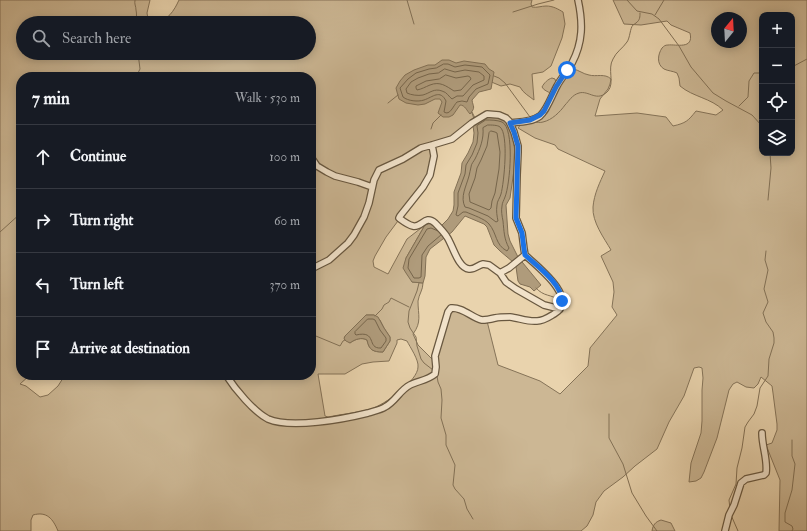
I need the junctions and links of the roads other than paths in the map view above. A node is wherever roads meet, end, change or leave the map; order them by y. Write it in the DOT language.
graph roads {
  1 [pos="578,0"];
  2 [pos="510,123"];
  3 [pos="432,146"];
  4 [pos="316,163"];
  5 [pos="372,188"];
  6 [pos="525,255"];
  7 [pos="316,266"];
  8 [pos="500,273"];
  9 [pos="560,309"];
  10 [pos="230,380"];
  11 [pos="762,433"];
  12 [pos="725,531"];
  1 -- 2 [label="street"];
  2 -- 3 [label="street"];
  2 -- 6 [label="street"];
  3 -- 5 [label="street"];
  3 -- 8 [label="street"];
  4 -- 5 [label="street"];
  5 -- 7 [label="street"];
  6 -- 8 [label="street"];
  6 -- 9 [label="street"];
  8 -- 9 [label="street"];
  9 -- 10 [label="street"];
  11 -- 12 [label="street"];
}
